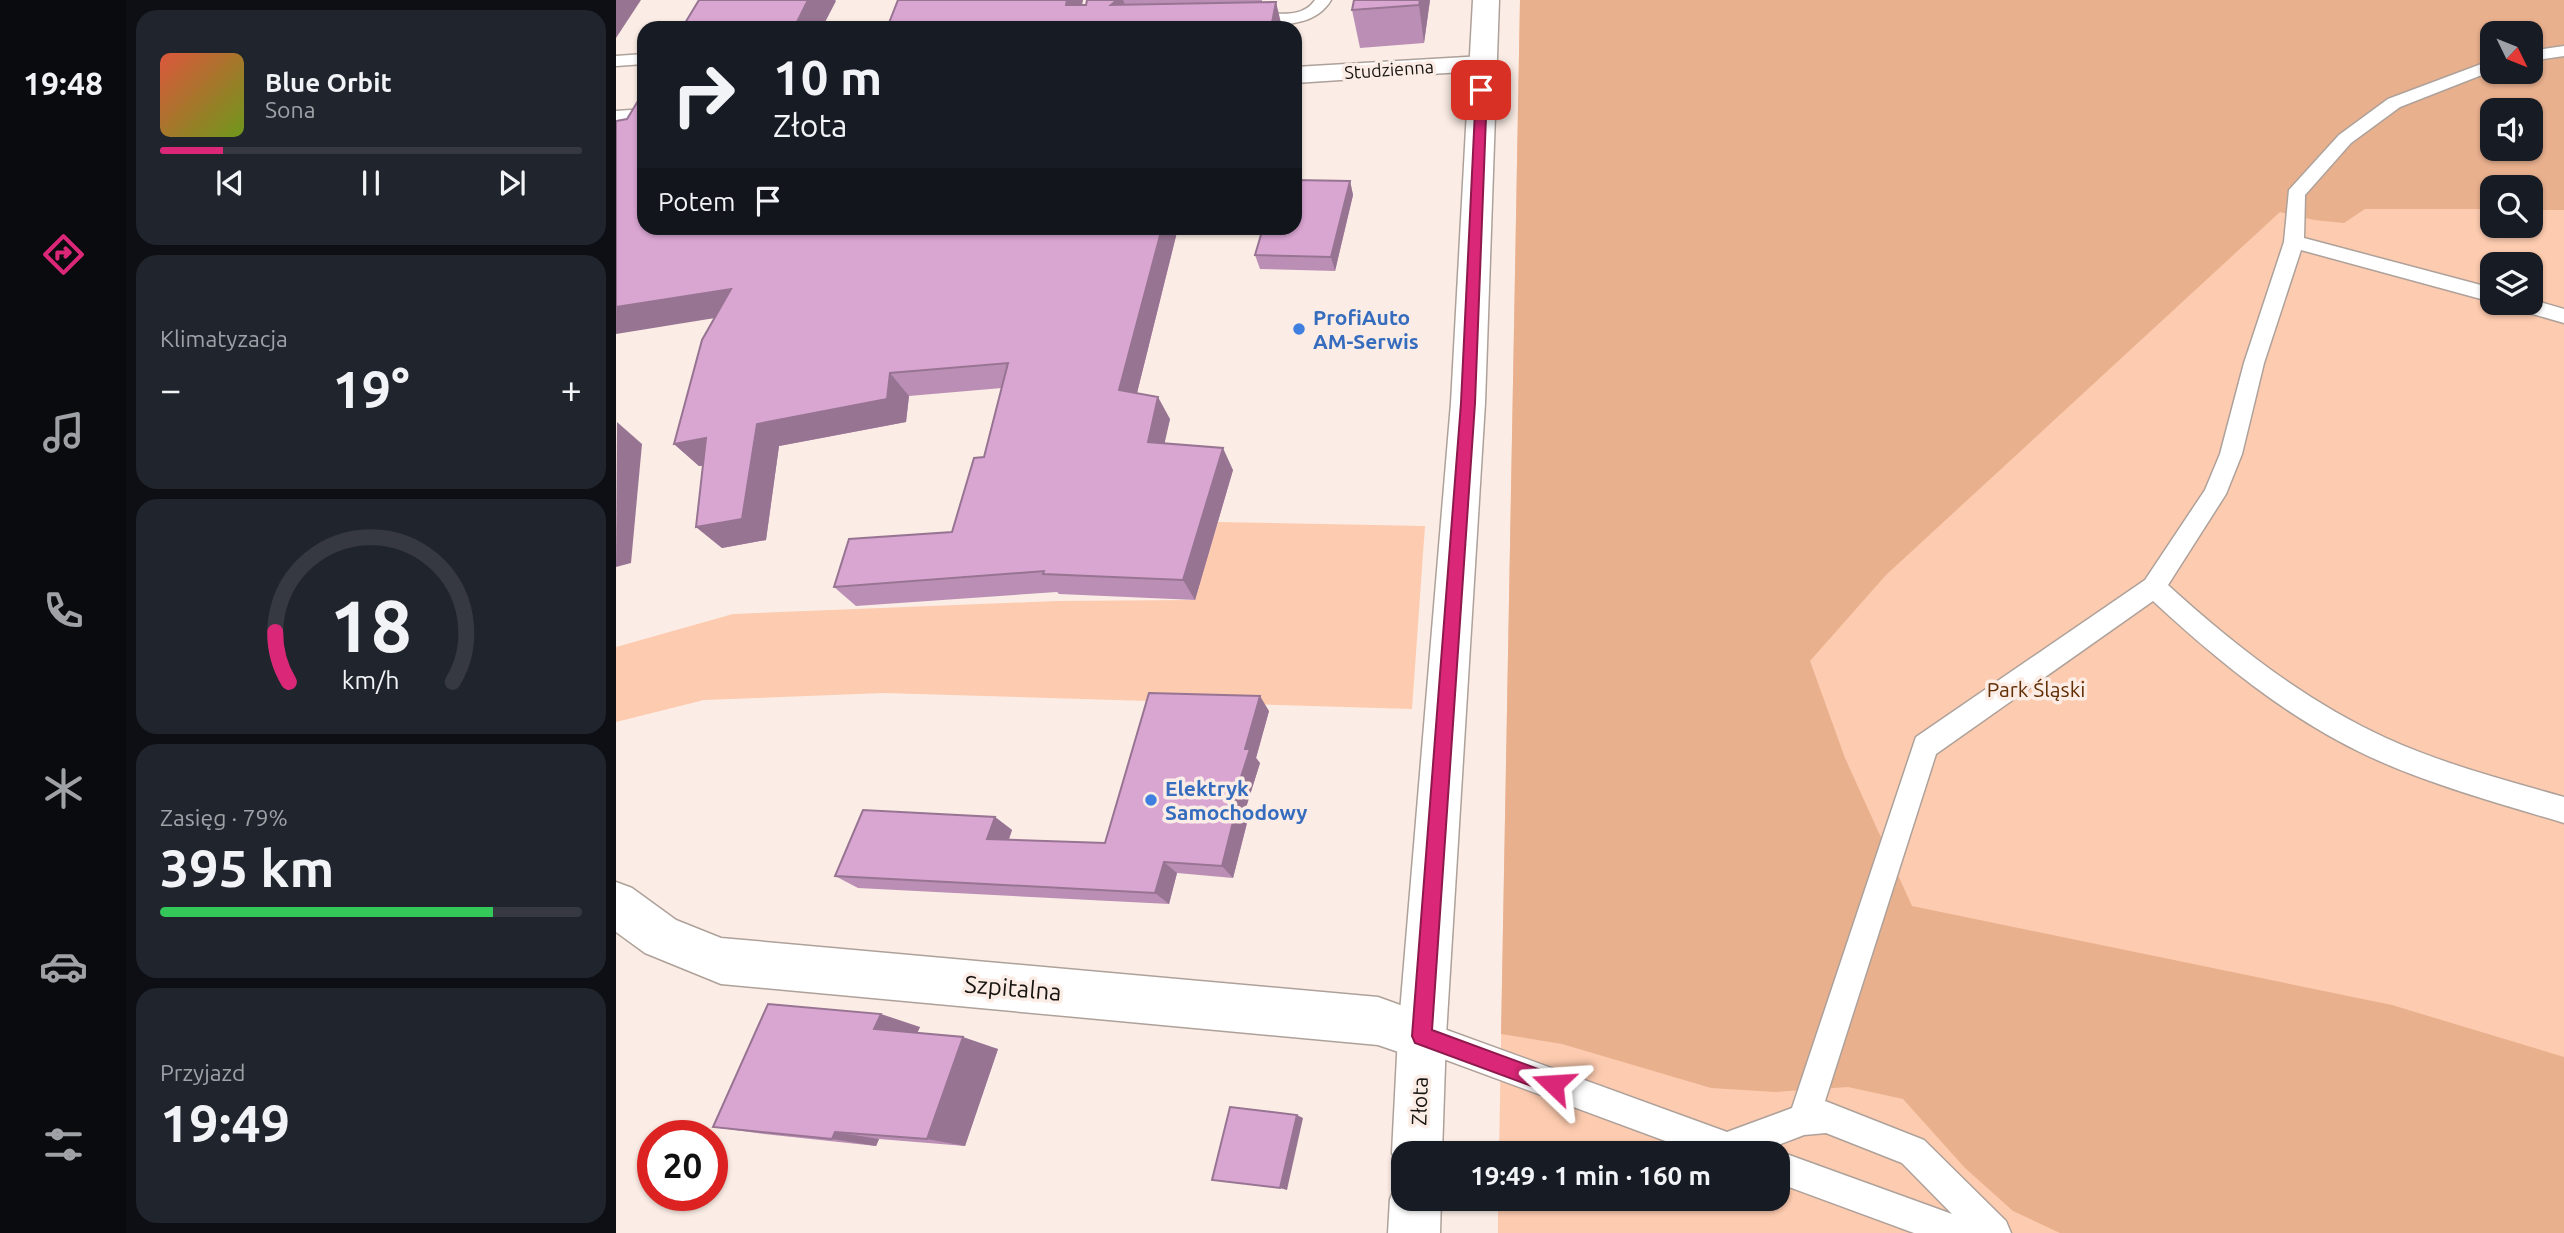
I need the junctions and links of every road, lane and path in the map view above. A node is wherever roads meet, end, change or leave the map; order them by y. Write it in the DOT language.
graph roads {
  1 [pos="1323,0"];
  2 [pos="1486,0"];
  3 [pos="1292,21"];
  4 [pos="2564,51"];
  5 [pos="2543,54"];
  6 [pos="637,60"];
  7 [pos="616,61"];
  8 [pos="1483,64"];
  9 [pos="2480,70"];
  10 [pos="1302,75"];
  11 [pos="637,118"];
  12 [pos="616,120"];
  13 [pos="2294,242"];
  14 [pos="2480,292"];
  15 [pos="2543,310"];
  16 [pos="2564,316"];
  17 [pos="2154,587"];
  18 [pos="2564,810"];
  19 [pos="616,904"];
  20 [pos="1422,1036"];
  21 [pos="1804,1119"];
  22 [pos="1418,1141"];
  23 [pos="1707,1141"];
  24 [pos="1756,1141"];
  25 [pos="1790,1171"];
  26 [pos="1415,1211"];
  27 [pos="1414,1233"];
  28 [pos="1959,1233"];
  29 [pos="1994,1233"];
  1 -- 3 [label="lane"];
  2 -- 8 [label="street, Złota"];
  4 -- 5 [label="lane"];
  6 -- 7 [label="lane"];
  8 -- 10 [label="street, Studzienna"];
  8 -- 20 [label="street, Złota"];
  9 -- 13 [label="lane"];
  11 -- 12 [label="street"];
  13 -- 14 [label="lane"];
  13 -- 17 [label="lane"];
  15 -- 16 [label="lane"];
  17 -- 18 [label="lane"];
  17 -- 21 [label="lane"];
  19 -- 20 [label="street, Szpitalna"];
  20 -- 22 [label="street, Złota"];
  20 -- 23 [label="lane"];
  21 -- 24 [label="lane"];
  21 -- 29 [label="lane"];
  25 -- 28 [label="lane"];
  26 -- 27 [label="street"];
}
